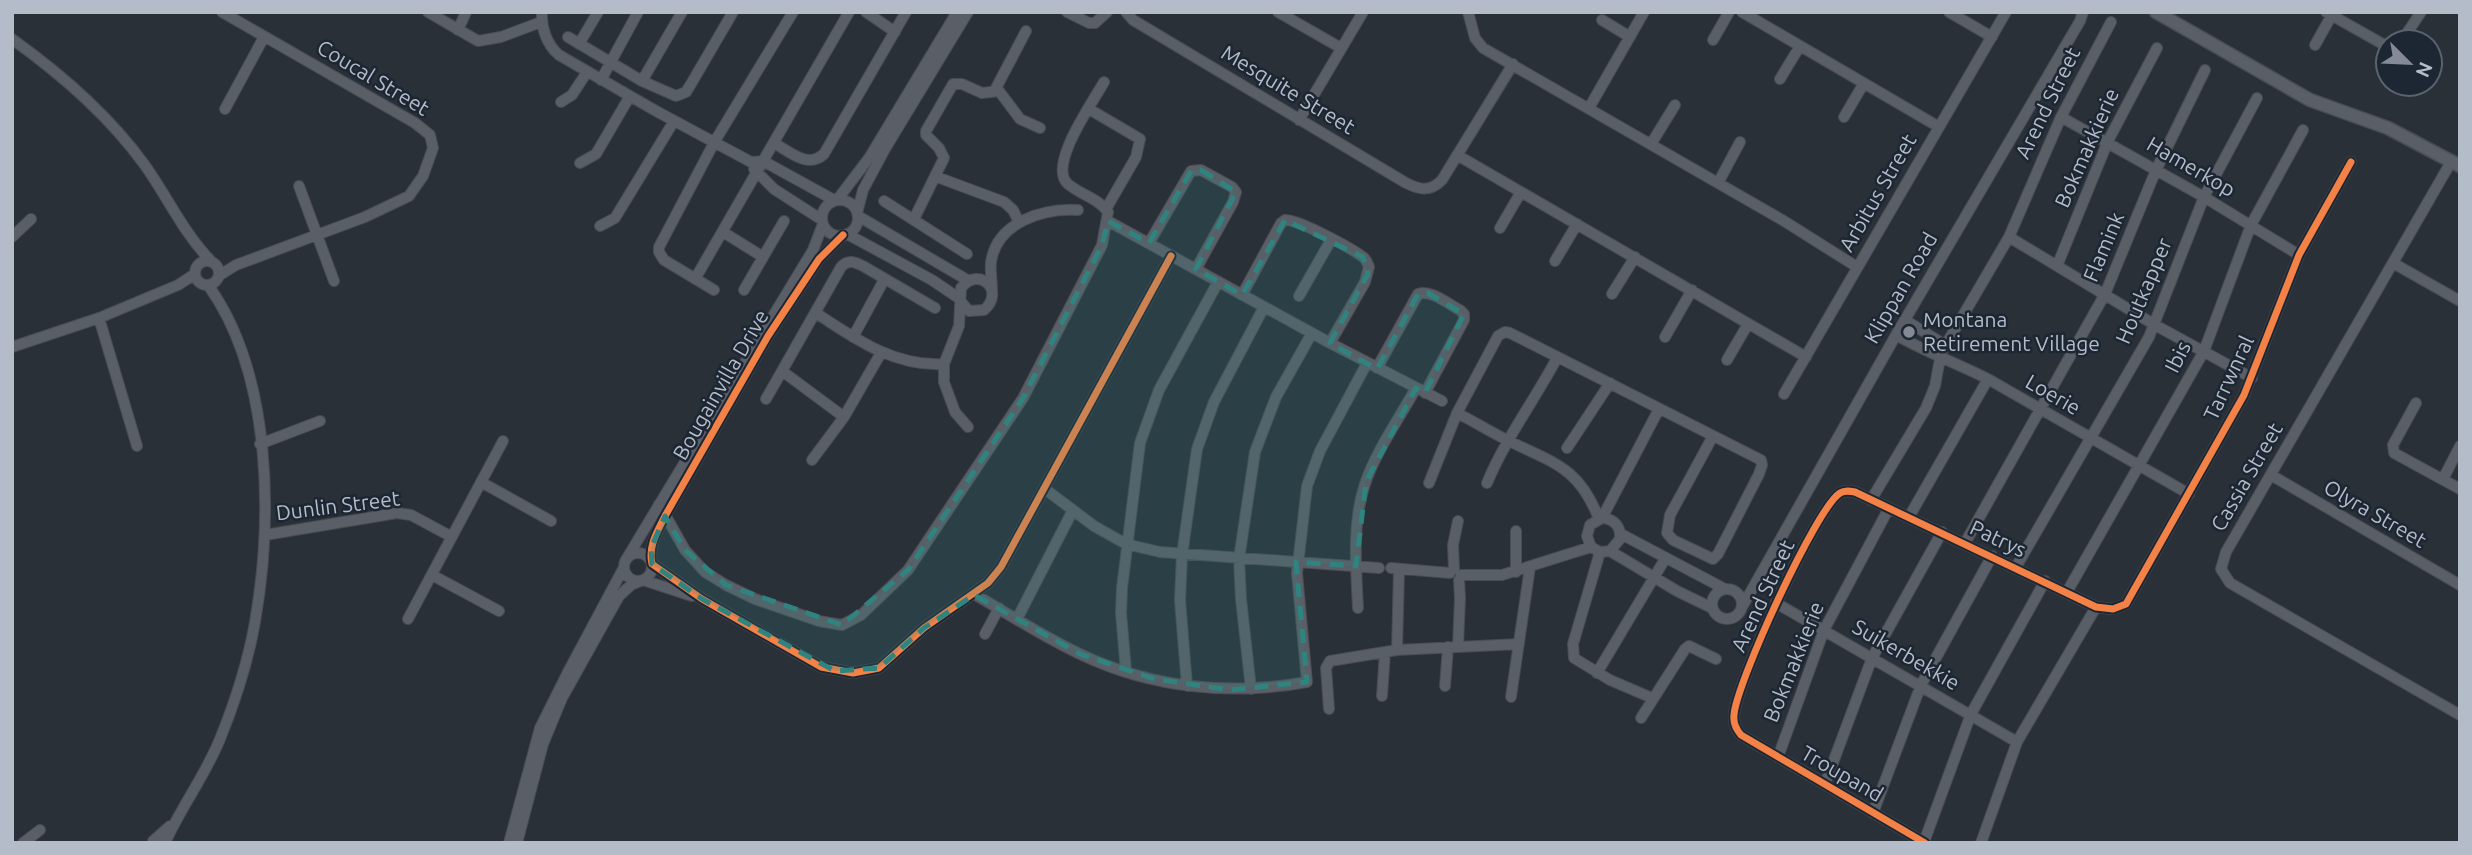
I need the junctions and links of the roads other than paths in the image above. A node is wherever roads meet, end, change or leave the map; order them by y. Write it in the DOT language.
graph roads {
  1 [pos="222,12"];
  2 [pos="428,12"];
  3 [pos="466,12"];
  4 [pos="598,12"];
  5 [pos="638,12"];
  6 [pos="682,12"];
  7 [pos="733,12"];
  8 [pos="793,12"];
  9 [pos="849,12"];
  10 [pos="866,12"];
  11 [pos="906,12"];
  12 [pos="957,12"];
  13 [pos="968,12"];
  14 [pos="1068,12"];
  15 [pos="1107,12"];
  16 [pos="1126,12"];
  17 [pos="1363,12"];
  18 [pos="1468,12"];
  19 [pos="1644,12"];
  20 [pos="1729,12"];
  21 [pos="1742,12"];
  22 [pos="1949,12"];
  23 [pos="2006,12"];
  24 [pos="2091,12"];
  25 [pos="2156,12"];
  26 [pos="2421,12"];
  27 [pos="1280,13"];
  28 [pos="2330,13"];
  29 [pos="541,17"];
  30 [pos="2081,17"];
  31 [pos="1601,20"];
  32 [pos="2111,22"];
  33 [pos="2410,28"];
  34 [pos="457,30"];
  35 [pos="1027,31"];
  36 [pos="894,32"];
  37 [pos="264,37"];
  38 [pos="568,37"];
  39 [pos="1630,37"];
  40 [pos="1992,37"];
  41 [pos="12,39"];
  42 [pos="2374,39"];
  43 [pos="1713,40"];
  44 [pos="579,44"];
  45 [pos="2315,45"];
  46 [pos="1800,46"];
  47 [pos="1341,48"];
  48 [pos="2157,48"];
  49 [pos="610,62"];
  50 [pos="1513,64"];
  51 [pos="2205,70"];
  52 [pos="587,72"];
  53 [pos="1780,79"];
  54 [pos="601,80"];
  55 [pos="642,81"];
  56 [pos="1104,82"];
  57 [pos="1864,83"];
  58 [pos="995,90"];
  59 [pos="629,96"];
  60 [pos="2257,98"];
  61 [pos="561,102"];
  62 [pos="1675,105"];
  63 [pos="1090,108"];
  64 [pos="1589,108"];
  65 [pos="225,110"];
  66 [pos="1844,117"];
  67 [pos="2061,117"];
  68 [pos="1299,120"];
  69 [pos="674,121"];
  70 [pos="1939,127"];
  71 [pos="1040,128"];
  72 [pos="2303,130"];
  73 [pos="715,141"];
  74 [pos="2108,141"];
  75 [pos="1740,142"];
  76 [pos="774,143"];
  77 [pos="1651,144"];
  78 [pos="1457,155"];
  79 [pos="763,161"];
  80 [pos="751,162"];
  81 [pos="2351,162"];
  82 [pos="580,163"];
  83 [pos="2456,164"];
  84 [pos="2156,170"];
  85 [pos="756,173"];
  86 [pos="937,177"];
  87 [pos="1718,183"];
  88 [pos="299,186"];
  89 [pos="1521,192"];
  90 [pos="2204,197"];
  91 [pos="836,200"];
  92 [pos="884,201"];
  93 [pos="1079,209"];
  94 [pos="1105,209"];
  95 [pos="858,214"];
  96 [pos="31,219"];
  97 [pos="914,219"];
  98 [pos="784,221"];
  99 [pos="1108,221"];
  100 [pos="822,222"];
  101 [pos="1020,222"];
  102 [pos="1577,224"];
  103 [pos="2251,225"];
  104 [pos="600,226"];
  105 [pos="1500,228"];
  106 [pos="723,232"];
  107 [pos="316,234"];
  108 [pos="845,235"];
  109 [pos="12,237"];
  110 [pos="2009,237"];
  111 [pos="1331,240"];
  112 [pos="192,242"];
  113 [pos="1149,243"];
  114 [pos="967,254"];
  115 [pos="2299,255"];
  116 [pos="1171,256"];
  117 [pos="763,257"];
  118 [pos="1635,257"];
  119 [pos="1555,261"];
  120 [pos="213,262"];
  121 [pos="991,262"];
  122 [pos="2393,263"];
  123 [pos="236,265"];
  124 [pos="2057,266"];
  125 [pos="1857,267"];
  126 [pos="1196,269"];
  127 [pos="196,270"];
  128 [pos="695,279"];
  129 [pos="884,280"];
  130 [pos="972,280"];
  131 [pos="212,281"];
  132 [pos="334,281"];
  133 [pos="1218,282"];
  134 [pos="178,285"];
  135 [pos="714,290"];
  136 [pos="744,290"];
  137 [pos="992,290"];
  138 [pos="1692,290"];
  139 [pos="1612,294"];
  140 [pos="2105,294"];
  141 [pos="1242,295"];
  142 [pos="1299,296"];
  143 [pos="961,301"];
  144 [pos="2460,301"];
  145 [pos="1264,307"];
  146 [pos="934,308"];
  147 [pos="979,312"];
  148 [pos="816,313"];
  149 [pos="99,317"];
  150 [pos="1905,320"];
  151 [pos="1748,324"];
  152 [pos="2155,325"];
  153 [pos="959,326"];
  154 [pos="1312,333"];
  155 [pos="1896,335"];
  156 [pos="853,337"];
  157 [pos="1665,337"];
  158 [pos="1330,343"];
  159 [pos="1945,345"];
  160 [pos="12,347"];
  161 [pos="2204,351"];
  162 [pos="881,353"];
  163 [pos="1806,357"];
  164 [pos="1940,357"];
  165 [pos="1557,358"];
  166 [pos="1727,360"];
  167 [pos="1367,363"];
  168 [pos="944,364"];
  169 [pos="1377,368"];
  170 [pos="782,371"];
  171 [pos="2252,378"];
  172 [pos="1988,379"];
  173 [pos="1610,383"];
  174 [pos="1421,390"];
  175 [pos="1784,394"];
  176 [pos="766,399"];
  177 [pos="1441,401"];
  178 [pos="2416,403"];
  179 [pos="1659,409"];
  180 [pos="2039,410"];
  181 [pos="1457,413"];
  182 [pos="844,417"];
  183 [pos="320,421"];
  184 [pos="968,427"];
  185 [pos="1713,436"];
  186 [pos="2089,439"];
  187 [pos="1506,440"];
  188 [pos="503,441"];
  189 [pos="260,444"];
  190 [pos="137,446"];
  191 [pos="2460,446"];
  192 [pos="1567,447"];
  193 [pos="812,460"];
  194 [pos="2138,466"];
  195 [pos="2271,475"];
  196 [pos="2443,479"];
  197 [pos="481,482"];
  198 [pos="1429,483"];
  199 [pos="1487,483"];
  200 [pos="1045,489"];
  201 [pos="2460,489"];
  202 [pos="1855,492"];
  203 [pos="2189,494"];
  204 [pos="1871,500"];
  205 [pos="659,505"];
  206 [pos="1889,508"];
  207 [pos="1073,510"];
  208 [pos="665,516"];
  209 [pos="1909,517"];
  210 [pos="1601,518"];
  211 [pos="1458,521"];
  212 [pos="551,522"];
  213 [pos="1516,531"];
  214 [pos="1942,532"];
  215 [pos="1621,534"];
  216 [pos="265,535"];
  217 [pos="452,537"];
  218 [pos="1965,543"];
  219 [pos="1126,544"];
  220 [pos="1600,550"];
  221 [pos="1182,555"];
  222 [pos="1992,556"];
  223 [pos="627,558"];
  224 [pos="1240,559"];
  225 [pos="1665,559"];
  226 [pos="1298,563"];
  227 [pos="652,564"];
  228 [pos="1356,566"];
  229 [pos="1530,567"];
  230 [pos="2016,567"];
  231 [pos="1379,568"];
  232 [pos="624,569"];
  233 [pos="1516,572"];
  234 [pos="1456,574"];
  235 [pos="432,575"];
  236 [pos="1759,576"];
  237 [pos="1654,578"];
  238 [pos="643,580"];
  239 [pos="2045,582"];
  240 [pos="2460,584"];
  241 [pos="1723,588"];
  242 [pos="1738,592"];
  243 [pos="2067,592"];
  244 [pos="974,594"];
  245 [pos="702,599"];
  246 [pos="1776,603"];
  247 [pos="1742,607"];
  248 [pos="2096,607"];
  249 [pos="999,608"];
  250 [pos="1359,608"];
  251 [pos="1712,608"];
  252 [pos="499,611"];
  253 [pos="408,619"];
  254 [pos="1017,619"];
  255 [pos="1824,630"];
  256 [pos="985,635"];
  257 [pos="1519,644"];
  258 [pos="1453,647"];
  259 [pos="1397,650"];
  260 [pos="1385,652"];
  261 [pos="1871,658"];
  262 [pos="1716,659"];
  263 [pos="1126,671"];
  264 [pos="1597,673"];
  265 [pos="1921,685"];
  266 [pos="1187,686"];
  267 [pos="1445,686"];
  268 [pos="1251,690"];
  269 [pos="1382,696"];
  270 [pos="1511,697"];
  271 [pos="1653,698"];
  272 [pos="1329,709"];
  273 [pos="2459,713"];
  274 [pos="1971,714"];
  275 [pos="1642,718"];
  276 [pos="1741,735"];
  277 [pos="2017,742"];
  278 [pos="1778,757"];
  279 [pos="533,766"];
  280 [pos="1825,784"];
  281 [pos="1873,813"];
  282 [pos="173,824"];
  283 [pos="40,830"];
  284 [pos="152,842"];
  285 [pos="23,843"];
  286 [pos="165,843"];
  287 [pos="509,843"];
  288 [pos="517,843"];
  289 [pos="1925,843"];
  290 [pos="1981,843"];
  1 -- 37 [label="street, Coucal Street"];
  2 -- 34 [label="street"];
  3 -- 34 [label="street"];
  4 -- 44 [label="street"];
  5 -- 49 [label="street"];
  6 -- 55 [label="street"];
  7 -- 55 [label="street"];
  8 -- 73 [label="street"];
  9 -- 76 [label="street"];
  10 -- 36 [label="street"];
  11 -- 36 [label="street"];
  12 -- 91 [label="street, Bougainvilla Drive"];
  13 -- 95 [label="street, Bougainvilla Drive"];
  14 -- 15 [label="street"];
  16 -- 68 [label="street, Mesquite Street"];
  17 -- 47 [label="street"];
  18 -- 50 [label="street"];
  19 -- 39 [label="street"];
  20 -- 43 [label="street"];
  21 -- 46 [label="street"];
  22 -- 40 [label="street"];
  23 -- 40 [label="street, Arbitus Street"];
  24 -- 30 [label="street, Klippan Road"];
  25 -- 83 [label="street"];
  26 -- 33 [label="street"];
  27 -- 47 [label="street"];
  28 -- 42 [label="street"];
  28 -- 45 [label="street"];
  29 -- 34 [label="street"];
  29 -- 52 [label="street"];
  30 -- 150 [label="street, Klippan Road"];
  31 -- 39 [label="street"];
  32 -- 67 [label="street, Arend Street"];
  35 -- 58 [label="street"];
  36 -- 76 [label="street"];
  37 -- 65 [label="street"];
  37 -- 107 [label="street, Coucal Street"];
  38 -- 44 [label="street"];
  39 -- 64 [label="street"];
  40 -- 70 [label="street, Arbitus Street"];
  41 -- 112 [label="street"];
  44 -- 49 [label="street"];
  46 -- 53 [label="street"];
  46 -- 57 [label="street"];
  47 -- 68 [label="street"];
  48 -- 74 [label="street, Bokmakkierie"];
  49 -- 54 [label="street"];
  49 -- 55 [label="street"];
  50 -- 64 [label="street"];
  50 -- 78 [label="street"];
  51 -- 84 [label="street, Flamink"];
  52 -- 54 [label="street"];
  52 -- 61 [label="street"];
  54 -- 59 [label="street"];
  56 -- 63 [label="street"];
  57 -- 66 [label="street"];
  57 -- 70 [label="street"];
  58 -- 71 [label="street"];
  58 -- 86 [label="street"];
  59 -- 69 [label="street"];
  59 -- 82 [label="street"];
  60 -- 90 [label="street, Houtkapper"];
  62 -- 77 [label="street"];
  63 -- 94 [label="street"];
  63 -- 94 [label="street"];
  64 -- 77 [label="street"];
  67 -- 74 [label="street, Hamerkop"];
  67 -- 110 [label="street, Arend Street"];
  68 -- 78 [label="street, Mesquite Street"];
  69 -- 73 [label="street"];
  69 -- 104 [label="street"];
  70 -- 125 [label="street, Arbitus Street"];
  72 -- 103 [label="street, Ibis"];
  73 -- 80 [label="street"];
  73 -- 128 [label="street"];
  74 -- 84 [label="street, Hamerkop"];
  74 -- 124 [label="street, Bokmakkierie"];
  75 -- 87 [label="street"];
  76 -- 79 [label="street"];
  77 -- 87 [label="street"];
  78 -- 89 [label="street"];
  79 -- 80 [label="street"];
  79 -- 85 [label="street"];
  79 -- 91 [label="street"];
  80 -- 85 [label="street"];
  81 -- 115 [label="street, Tarrwnral"];
  83 -- 122 [label="street, Cassia Street"];
  84 -- 90 [label="street, Hamerkop"];
  84 -- 140 [label="street, Flamink"];
  85 -- 100 [label="street"];
  85 -- 106 [label="street"];
  86 -- 97 [label="street"];
  86 -- 101 [label="street"];
  87 -- 125 [label="street"];
  88 -- 107 [label="street"];
  89 -- 102 [label="street"];
  89 -- 105 [label="street"];
  90 -- 103 [label="street, Hamerkop"];
  90 -- 152 [label="street, Houtkapper"];
  91 -- 95 [label="street"];
  91 -- 100 [label="street, Bougainvilla Drive"];
  92 -- 97 [label="street"];
  93 -- 101 [label="street"];
  94 -- 99 [label="street"];
  95 -- 108 [label="street, Bougainvilla Drive"];
  95 -- 130 [label="street"];
  96 -- 109 [label="street"];
  97 -- 114 [label="street"];
  98 -- 117 [label="street"];
  99 -- 113 [label="street"];
  99 -- 208 [label="street"];
  100 -- 108 [label="street"];
  100 -- 205 [label="street, Bougainvilla Drive"];
  101 -- 121 [label="street"];
  102 -- 118 [label="street"];
  102 -- 119 [label="street"];
  103 -- 115 [label="street, Hamerkop"];
  103 -- 161 [label="street, Ibis"];
  106 -- 117 [label="street"];
  106 -- 128 [label="street"];
  107 -- 123 [label="street, Coucal Street"];
  107 -- 132 [label="street"];
  108 -- 143 [label="street"];
  108 -- 208 [label="street, Bougainvilla Drive"];
  110 -- 124 [label="street"];
  110 -- 159 [label="street, Arend Street"];
  111 -- 141 [label="street"];
  111 -- 142 [label="street"];
  111 -- 158 [label="street"];
  112 -- 120 [label="street"];
  112 -- 127 [label="street"];
  113 -- 116 [label="street"];
  113 -- 126 [label="street"];
  115 -- 171 [label="street, Tarrwnral"];
  116 -- 126 [label="street"];
  116 -- 200 [label="street"];
  117 -- 136 [label="street"];
  118 -- 138 [label="street"];
  118 -- 139 [label="street"];
  120 -- 123 [label="street, Coucal Street"];
  120 -- 127 [label="street, Coucal Street"];
  120 -- 131 [label="street"];
  121 -- 130 [label="street"];
  121 -- 137 [label="street"];
  122 -- 144 [label="street"];
  122 -- 195 [label="street, Cassia Street"];
  123 -- 131 [label="street, Coucal Street"];
  124 -- 140 [label="street"];
  125 -- 163 [label="street, Arbitus Street"];
  126 -- 133 [label="street"];
  127 -- 131 [label="street"];
  127 -- 134 [label="street, Coucal Street"];
  128 -- 135 [label="street"];
  129 -- 146 [label="street"];
  129 -- 148 [label="street"];
  129 -- 156 [label="street"];
  130 -- 137 [label="street"];
  130 -- 143 [label="street"];
  131 -- 134 [label="street, Coucal Street"];
  131 -- 189 [label="street"];
  133 -- 141 [label="street"];
  133 -- 219 [label="street"];
  134 -- 149 [label="street, Coucal Street"];
  137 -- 147 [label="street"];
  138 -- 151 [label="street"];
  138 -- 157 [label="street"];
  140 -- 152 [label="street"];
  140 -- 180 [label="street, Flamink"];
  141 -- 145 [label="street"];
  143 -- 147 [label="street"];
  143 -- 153 [label="street"];
  145 -- 154 [label="street"];
  145 -- 221 [label="street"];
  147 -- 153 [label="street"];
  148 -- 156 [label="street"];
  148 -- 170 [label="street"];
  149 -- 160 [label="street, Coucal Street"];
  149 -- 190 [label="street"];
  150 -- 155 [label="street, Klippan Road"];
  150 -- 159 [label="street"];
  151 -- 163 [label="street"];
  151 -- 166 [label="street"];
  152 -- 161 [label="street"];
  152 -- 186 [label="street, Houtkapper"];
  153 -- 168 [label="street"];
  154 -- 158 [label="street"];
  154 -- 224 [label="street"];
  155 -- 164 [label="street, Loerie"];
  155 -- 236 [label="street, Klippan Road"];
  156 -- 162 [label="street"];
  158 -- 167 [label="street"];
  159 -- 164 [label="street, Arend Street"];
  161 -- 171 [label="street"];
  161 -- 194 [label="street, Ibis"];
  162 -- 168 [label="street"];
  162 -- 182 [label="street"];
  163 -- 175 [label="street, Arbitus Street"];
  164 -- 172 [label="street, Loerie"];
  164 -- 204 [label="street, Arend Street"];
  165 -- 173 [label="street"];
  165 -- 181 [label="street"];
  165 -- 187 [label="street"];
  167 -- 169 [label="street"];
  167 -- 226 [label="street"];
  168 -- 184 [label="street"];
  169 -- 174 [label="street"];
  169 -- 174 [label="street"];
  170 -- 176 [label="street"];
  170 -- 182 [label="street"];
  171 -- 203 [label="street, Tarrwnral"];
  172 -- 180 [label="street, Loerie"];
  172 -- 209 [label="street"];
  173 -- 179 [label="street"];
  173 -- 192 [label="street"];
  174 -- 177 [label="street"];
  174 -- 228 [label="street"];
  178 -- 196 [label="street"];
  179 -- 185 [label="street"];
  179 -- 210 [label="street"];
  180 -- 186 [label="street, Loerie"];
  180 -- 218 [label="street, Flamink"];
  181 -- 187 [label="street"];
  181 -- 198 [label="street"];
  182 -- 193 [label="street"];
  183 -- 189 [label="street"];
  185 -- 185 [label="street"];
  186 -- 194 [label="street, Loerie"];
  186 -- 230 [label="street, Houtkapper"];
  187 -- 199 [label="street"];
  187 -- 210 [label="street"];
  188 -- 197 [label="street"];
  189 -- 216 [label="street"];
  191 -- 196 [label="street"];
  194 -- 203 [label="street, Loerie"];
  194 -- 243 [label="street, Ibis"];
  195 -- 240 [label="street, Olyra Street"];
  195 -- 273 [label="street, Cassia Street"];
  196 -- 201 [label="street"];
  197 -- 212 [label="street"];
  197 -- 217 [label="street"];
  200 -- 207 [label="street"];
  200 -- 244 [label="street"];
  202 -- 204 [label="street, Patrys"];
  202 -- 246 [label="street, Arend Street"];
  203 -- 248 [label="street, Tarrwnral"];
  204 -- 206 [label="street, Patrys"];
  205 -- 208 [label="street"];
  205 -- 223 [label="street, Bougainvilla Drive"];
  206 -- 209 [label="street, Patrys"];
  206 -- 255 [label="street, Bokmakkierie"];
  207 -- 219 [label="street"];
  207 -- 254 [label="street"];
  208 -- 227 [label="street, Bougainvilla Drive"];
  209 -- 214 [label="street, Patrys"];
  210 -- 215 [label="street"];
  210 -- 220 [label="street"];
  211 -- 234 [label="street"];
  213 -- 233 [label="street"];
  214 -- 218 [label="street, Patrys"];
  214 -- 261 [label="street"];
  215 -- 220 [label="street"];
  215 -- 225 [label="street"];
  216 -- 217 [label="street, Dunlin Street"];
  216 -- 282 [label="street"];
  217 -- 235 [label="street"];
  218 -- 222 [label="street, Patrys"];
  219 -- 221 [label="street"];
  219 -- 263 [label="street"];
  220 -- 229 [label="street"];
  220 -- 237 [label="street"];
  220 -- 264 [label="street"];
  221 -- 224 [label="street"];
  221 -- 266 [label="street"];
  222 -- 230 [label="street, Patrys"];
  222 -- 265 [label="street"];
  223 -- 227 [label="street"];
  223 -- 232 [label="street, Bougainvilla Drive"];
  224 -- 226 [label="street"];
  224 -- 268 [label="street"];
  225 -- 237 [label="street"];
  225 -- 241 [label="street"];
  226 -- 228 [label="street"];
  226 -- 268 [label="street"];
  227 -- 238 [label="street, Bougainvilla Drive"];
  227 -- 245 [label="street"];
  228 -- 231 [label="street"];
  228 -- 250 [label="street"];
  229 -- 233 [label="street"];
  229 -- 257 [label="street"];
  230 -- 239 [label="street, Patrys"];
  232 -- 238 [label="street"];
  232 -- 279 [label="street, Bougainvilla Drive"];
  233 -- 234 [label="street"];
  234 -- 258 [label="street"];
  234 -- 259 [label="street"];
  235 -- 252 [label="street"];
  235 -- 253 [label="street"];
  236 -- 242 [label="street, Klippan Road"];
  236 -- 247 [label="street, Klippan Road"];
  237 -- 251 [label="street"];
  237 -- 264 [label="street"];
  238 -- 245 [label="street"];
  238 -- 279 [label="street, Bougainvilla Drive"];
  239 -- 243 [label="street, Patrys"];
  239 -- 274 [label="street"];
  241 -- 242 [label="street"];
  241 -- 251 [label="street"];
  242 -- 247 [label="street"];
  243 -- 248 [label="street, Patrys"];
  244 -- 245 [label="street"];
  244 -- 249 [label="street"];
  246 -- 255 [label="street, Suikerbekkie"];
  246 -- 276 [label="street, Arend Street"];
  247 -- 251 [label="street"];
  248 -- 277 [label="street"];
  249 -- 254 [label="street"];
  249 -- 256 [label="street"];
  254 -- 263 [label="street"];
  255 -- 261 [label="street, Suikerbekkie"];
  255 -- 278 [label="street, Bokmakkierie"];
  257 -- 258 [label="street"];
  257 -- 270 [label="street"];
  258 -- 259 [label="street"];
  258 -- 267 [label="street"];
  259 -- 260 [label="street"];
  260 -- 269 [label="street"];
  260 -- 272 [label="street"];
  261 -- 265 [label="street, Suikerbekkie"];
  261 -- 280 [label="street"];
  262 -- 271 [label="street"];
  263 -- 266 [label="street"];
  264 -- 271 [label="street"];
  265 -- 274 [label="street, Suikerbekkie"];
  265 -- 281 [label="street"];
  266 -- 268 [label="street"];
  271 -- 275 [label="street"];
  274 -- 277 [label="street, Suikerbekkie"];
  274 -- 289 [label="street"];
  276 -- 278 [label="street, Troupand"];
  277 -- 290 [label="street"];
  278 -- 280 [label="street, Troupand"];
  279 -- 287 [label="street, Bougainvilla Drive"];
  279 -- 288 [label="street, Bougainvilla Drive"];
  280 -- 281 [label="street, Troupand"];
  281 -- 289 [label="street, Troupand"];
  282 -- 284 [label="street"];
  282 -- 286 [label="street"];
  283 -- 285 [label="street"];
}
